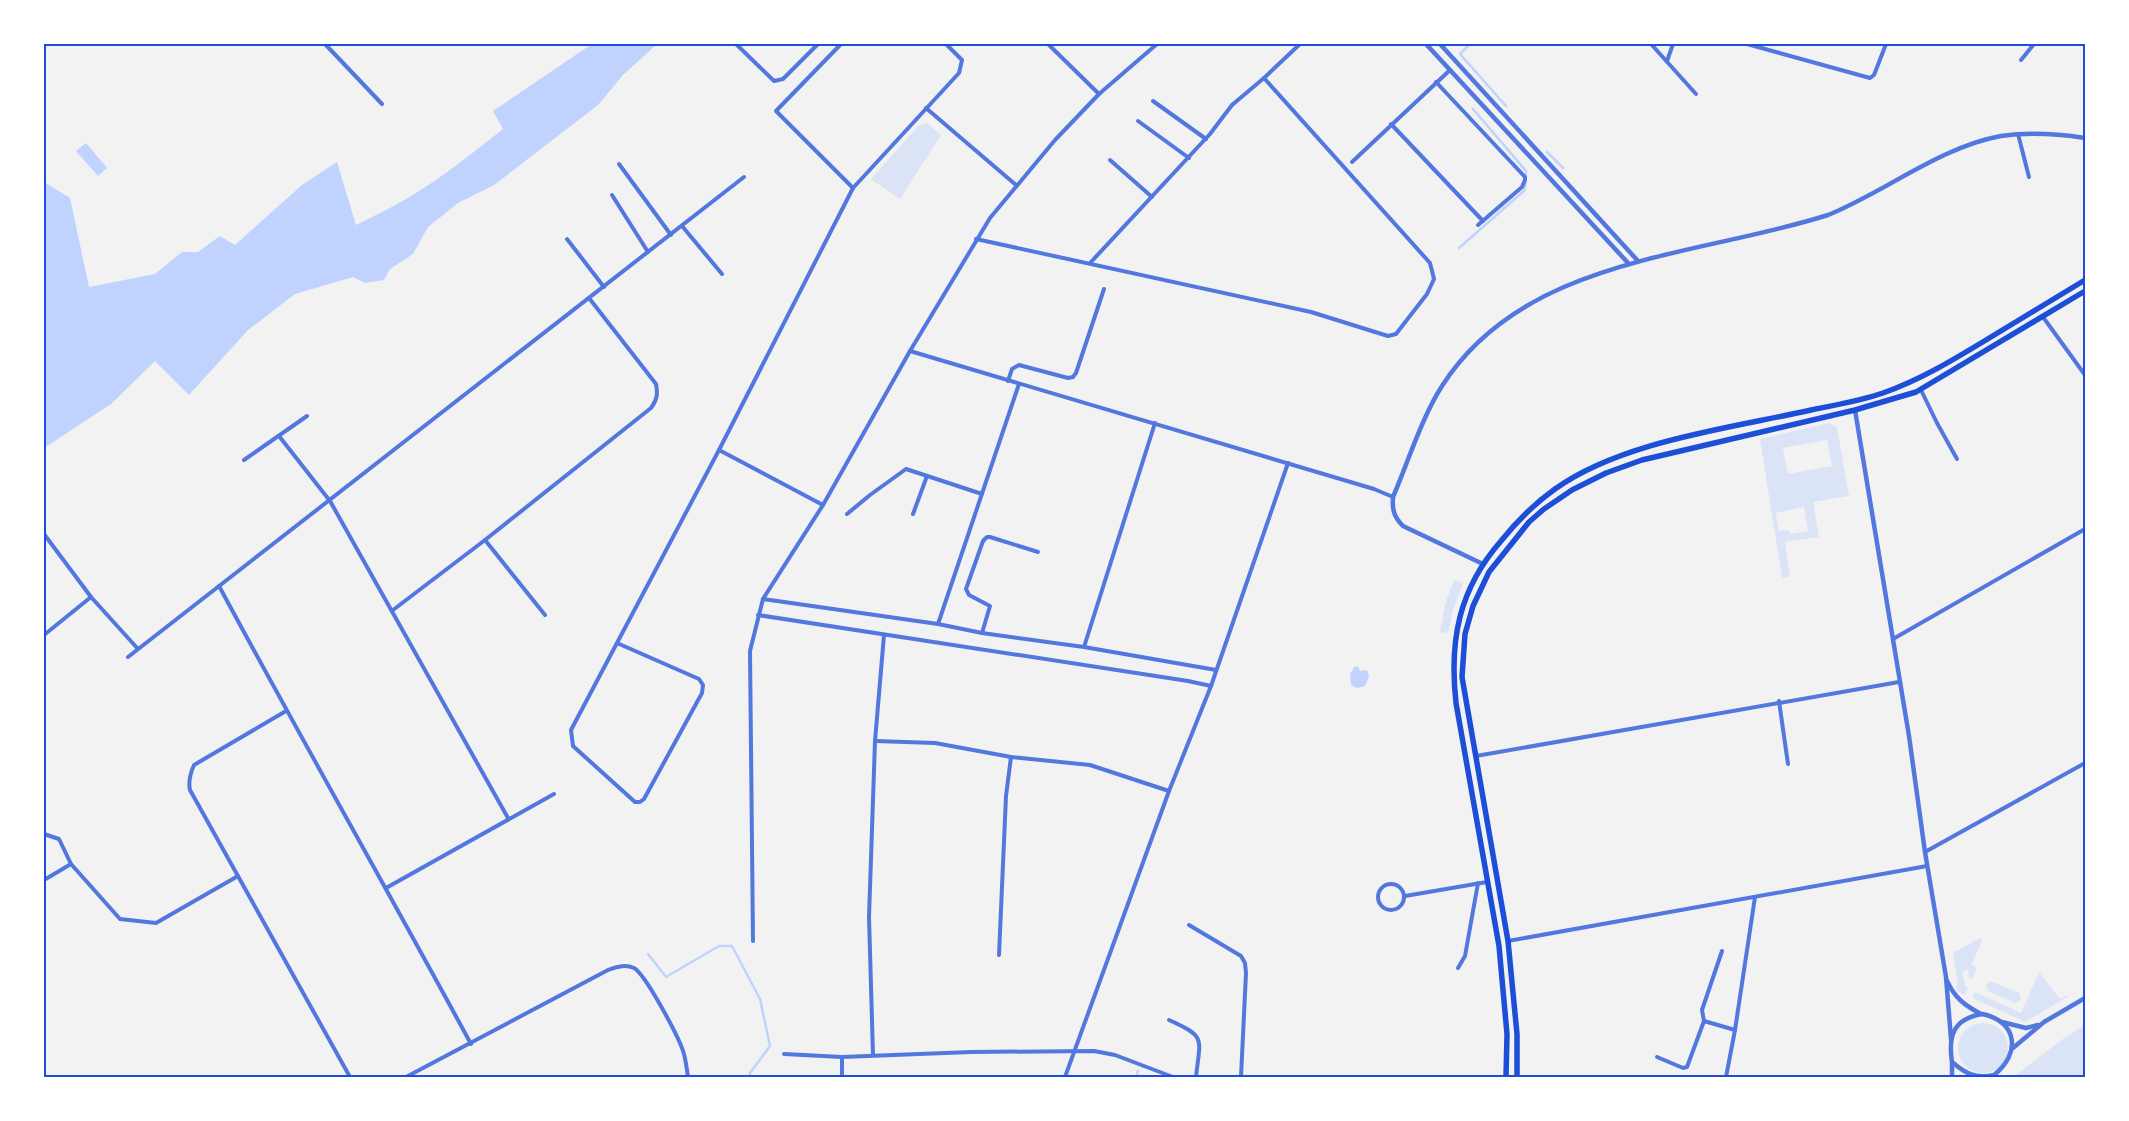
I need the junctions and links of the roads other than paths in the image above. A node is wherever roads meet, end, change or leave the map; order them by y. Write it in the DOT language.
graph roads {
  1 [pos="325,44"];
  2 [pos="736,44"];
  3 [pos="818,44"];
  4 [pos="840,44"];
  5 [pos="946,44"];
  6 [pos="1048,44"];
  7 [pos="1157,44"];
  8 [pos="1300,44"];
  9 [pos="1426,44"];
  10 [pos="1440,44"];
  11 [pos="1651,44"];
  12 [pos="1673,44"];
  13 [pos="1747,44"];
  14 [pos="1886,44"];
  15 [pos="2034,44"];
  16 [pos="2021,60"];
  17 [pos="1667,61"];
  18 [pos="1450,70"];
  19 [pos="1264,78"];
  20 [pos="1436,82"];
  21 [pos="1099,94"];
  22 [pos="1696,94"];
  23 [pos="1153,101"];
  24 [pos="382,104"];
  25 [pos="926,108"];
  26 [pos="1138,121"];
  27 [pos="1391,124"];
  28 [pos="2018,134"];
  29 [pos="2085,138"];
  30 [pos="1206,139"];
  31 [pos="1189,158"];
  32 [pos="1110,160"];
  33 [pos="1352,162"];
  34 [pos="619,164"];
  35 [pos="2029,176"];
  36 [pos="744,178"];
  37 [pos="1016,185"];
  38 [pos="853,188"];
  39 [pos="612,195"];
  40 [pos="1152,197"];
  41 [pos="1483,221"];
  42 [pos="1478,225"];
  43 [pos="682,226"];
  44 [pos="671,235"];
  45 [pos="567,239"];
  46 [pos="976,239"];
  47 [pos="648,252"];
  48 [pos="1638,261"];
  49 [pos="1091,262"];
  50 [pos="1629,264"];
  51 [pos="722,274"];
  52 [pos="2085,280"];
  53 [pos="604,287"];
  54 [pos="1104,289"];
  55 [pos="2085,291"];
  56 [pos="589,298"];
  57 [pos="2043,317"];
  58 [pos="910,351"];
  59 [pos="2085,375"];
  60 [pos="1008,381"];
  61 [pos="1019,384"];
  62 [pos="1921,390"];
  63 [pos="1855,410"];
  64 [pos="307,416"];
  65 [pos="1155,423"];
  66 [pos="280,436"];
  67 [pos="719,450"];
  68 [pos="1957,459"];
  69 [pos="244,460"];
  70 [pos="1288,464"];
  71 [pos="927,476"];
  72 [pos="982,494"];
  73 [pos="1393,497"];
  74 [pos="330,500"];
  75 [pos="823,505"];
  76 [pos="847,514"];
  77 [pos="914,514"];
  78 [pos="2085,529"];
  79 [pos="44,534"];
  80 [pos="485,540"];
  81 [pos="1038,552"];
  82 [pos="1483,564"];
  83 [pos="219,586"];
  84 [pos="91,597"];
  85 [pos="762,599"];
  86 [pos="393,610"];
  87 [pos="545,615"];
  88 [pos="758,615"];
  89 [pos="938,624"];
  90 [pos="982,634"];
  91 [pos="44,635"];
  92 [pos="884,635"];
  93 [pos="1893,639"];
  94 [pos="617,643"];
  95 [pos="1084,647"];
  96 [pos="138,649"];
  97 [pos="128,657"];
  98 [pos="1216,670"];
  99 [pos="1900,682"];
  100 [pos="1211,686"];
  101 [pos="1779,701"];
  102 [pos="286,711"];
  103 [pos="875,741"];
  104 [pos="1475,756"];
  105 [pos="1011,757"];
  106 [pos="2085,763"];
  107 [pos="1788,764"];
  108 [pos="1169,791"];
  109 [pos="554,794"];
  110 [pos="508,818"];
  111 [pos="44,834"];
  112 [pos="1925,852"];
  113 [pos="71,864"];
  114 [pos="1927,866"];
  115 [pos="238,876"];
  116 [pos="44,880"];
  117 [pos="1488,882"];
  118 [pos="1478,883"];
  119 [pos="386,888"];
  120 [pos="1404,896"];
  121 [pos="1755,897"];
  122 [pos="1189,925"];
  123 [pos="753,941"];
  124 [pos="1508,941"];
  125 [pos="1722,951"];
  126 [pos="999,955"];
  127 [pos="1458,968"];
  128 [pos="1946,977"];
  129 [pos="2085,998"];
  130 [pos="1982,1014"];
  131 [pos="1169,1020"];
  132 [pos="1704,1020"];
  133 [pos="2002,1022"];
  134 [pos="2044,1022"];
  135 [pos="1735,1030"];
  136 [pos="1950,1039"];
  137 [pos="471,1044"];
  138 [pos="1075,1051"];
  139 [pos="784,1054"];
  140 [pos="873,1055"];
  141 [pos="842,1057"];
  142 [pos="1657,1057"];
  143 [pos="2009,1060"];
  144 [pos="1952,1062"];
  145 [pos="1993,1076"];
  146 [pos="350,1077"];
  147 [pos="406,1077"];
  148 [pos="688,1077"];
  149 [pos="842,1077"];
  150 [pos="1065,1077"];
  151 [pos="1173,1077"];
  152 [pos="1196,1077"];
  153 [pos="1241,1077"];
  154 [pos="1506,1077"];
  155 [pos="1517,1077"];
  156 [pos="1726,1077"];
  157 [pos="1952,1077"];
  1 -- 24 [label="street"];
  2 -- 3 [label="street"];
  4 -- 38 [label="street"];
  5 -- 25 [label="street"];
  6 -- 21 [label="street"];
  7 -- 21 [label="street"];
  8 -- 19 [label="street"];
  9 -- 18 [label="street"];
  10 -- 48 [label="street"];
  11 -- 17 [label="street"];
  12 -- 17 [label="street"];
  13 -- 14 [label="street"];
  15 -- 16 [label="street"];
  17 -- 22 [label="street"];
  18 -- 20 [label="street"];
  18 -- 50 [label="street"];
  19 -- 30 [label="street"];
  19 -- 49 [label="street"];
  20 -- 27 [label="street"];
  20 -- 41 [label="street"];
  21 -- 37 [label="street"];
  23 -- 30 [label="street"];
  25 -- 37 [label="street"];
  25 -- 38 [label="street"];
  26 -- 31 [label="street"];
  27 -- 33 [label="street"];
  27 -- 41 [label="street"];
  28 -- 29 [label="street"];
  28 -- 35 [label="street"];
  28 -- 48 [label="street"];
  30 -- 31 [label="street"];
  31 -- 40 [label="street"];
  32 -- 40 [label="street"];
  34 -- 44 [label="street"];
  36 -- 43 [label="street"];
  37 -- 46 [label="street"];
  38 -- 67 [label="street"];
  39 -- 47 [label="street"];
  40 -- 49 [label="street"];
  41 -- 42 [label="street"];
  43 -- 44 [label="street"];
  43 -- 51 [label="street"];
  44 -- 47 [label="street"];
  45 -- 53 [label="street"];
  46 -- 49 [label="street"];
  46 -- 58 [label="street"];
  47 -- 53 [label="street"];
  48 -- 50 [label="street"];
  50 -- 73 [label="street"];
  52 -- 82 [label="main road"];
  53 -- 56 [label="street"];
  54 -- 60 [label="street"];
  55 -- 57 [label="main road"];
  56 -- 74 [label="street"];
  56 -- 80 [label="street"];
  57 -- 59 [label="street"];
  57 -- 62 [label="main road"];
  58 -- 60 [label="street"];
  58 -- 75 [label="street"];
  60 -- 61 [label="street"];
  61 -- 65 [label="street"];
  61 -- 72 [label="street"];
  62 -- 63 [label="main road"];
  62 -- 68 [label="street"];
  63 -- 93 [label="street"];
  63 -- 104 [label="main road"];
  64 -- 66 [label="street"];
  65 -- 70 [label="street"];
  65 -- 95 [label="street"];
  66 -- 69 [label="street"];
  66 -- 74 [label="street"];
  67 -- 75 [label="street"];
  67 -- 94 [label="street"];
  70 -- 73 [label="street"];
  70 -- 98 [label="street"];
  71 -- 72 [label="street"];
  71 -- 76 [label="street"];
  71 -- 77 [label="street"];
  72 -- 89 [label="street"];
  73 -- 82 [label="street"];
  74 -- 83 [label="street"];
  74 -- 86 [label="street"];
  75 -- 85 [label="street"];
  78 -- 93 [label="street"];
  79 -- 84 [label="street"];
  80 -- 86 [label="street"];
  80 -- 87 [label="street"];
  81 -- 90 [label="street"];
  82 -- 117 [label="main road"];
  83 -- 96 [label="street"];
  83 -- 102 [label="street"];
  84 -- 91 [label="street"];
  84 -- 96 [label="street"];
  85 -- 88 [label="street"];
  85 -- 89 [label="street"];
  86 -- 110 [label="street"];
  88 -- 92 [label="street"];
  88 -- 123 [label="street"];
  89 -- 90 [label="street"];
  90 -- 95 [label="street"];
  92 -- 100 [label="street"];
  92 -- 103 [label="street"];
  93 -- 99 [label="street"];
  94 -- 94 [label="street"];
  95 -- 98 [label="street"];
  96 -- 97 [label="street"];
  98 -- 100 [label="street"];
  99 -- 101 [label="street"];
  99 -- 112 [label="street"];
  100 -- 108 [label="street"];
  101 -- 104 [label="street"];
  101 -- 107 [label="street"];
  102 -- 115 [label="street"];
  102 -- 119 [label="street"];
  103 -- 105 [label="street"];
  103 -- 140 [label="street"];
  104 -- 124 [label="main road"];
  105 -- 108 [label="street"];
  105 -- 126 [label="street"];
  106 -- 112 [label="street"];
  108 -- 138 [label="street"];
  109 -- 110 [label="street"];
  110 -- 119 [label="street"];
  111 -- 113 [label="street"];
  112 -- 114 [label="street"];
  113 -- 115 [label="street"];
  113 -- 116 [label="street"];
  114 -- 121 [label="street"];
  114 -- 128 [label="street"];
  115 -- 146 [label="street"];
  117 -- 118 [label="street"];
  117 -- 154 [label="main road"];
  118 -- 120 [label="street"];
  118 -- 127 [label="street"];
  119 -- 137 [label="street"];
  120 -- 120 [label="street"];
  121 -- 124 [label="street"];
  121 -- 135 [label="street"];
  122 -- 153 [label="street"];
  124 -- 155 [label="main road"];
  125 -- 132 [label="street"];
  128 -- 130 [label="street"];
  128 -- 136 [label="street"];
  129 -- 134 [label="street"];
  130 -- 133 [label="street"];
  130 -- 136 [label="street"];
  131 -- 152 [label="street"];
  132 -- 135 [label="street"];
  132 -- 142 [label="street"];
  133 -- 134 [label="street"];
  133 -- 143 [label="street"];
  134 -- 143 [label="street"];
  135 -- 156 [label="street"];
  136 -- 144 [label="street"];
  137 -- 147 [label="street"];
  137 -- 148 [label="street"];
  138 -- 140 [label="street"];
  138 -- 150 [label="street"];
  138 -- 151 [label="street"];
  139 -- 141 [label="street"];
  140 -- 141 [label="street"];
  141 -- 149 [label="street"];
  143 -- 145 [label="street"];
  144 -- 145 [label="street"];
  144 -- 157 [label="street"];
}
